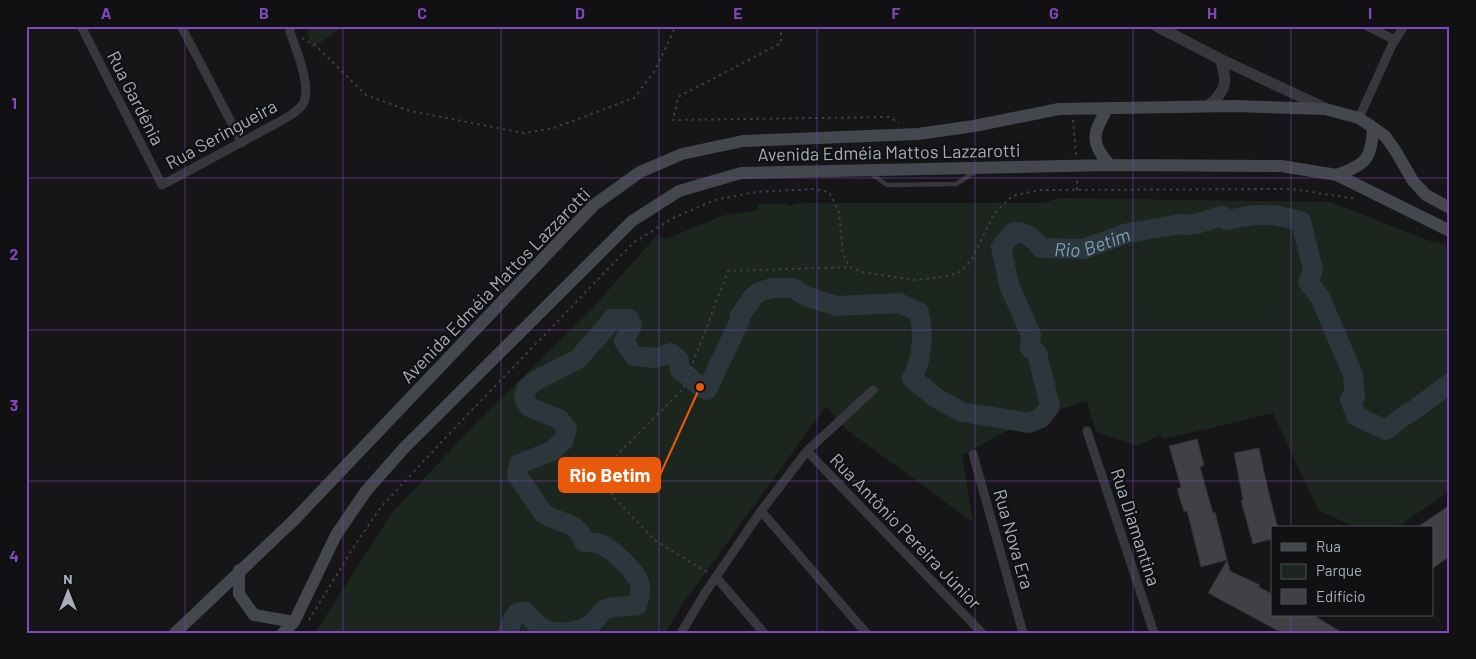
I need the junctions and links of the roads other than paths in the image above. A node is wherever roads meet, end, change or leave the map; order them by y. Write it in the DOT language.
graph roads {
  1 [pos="81,26"];
  2 [pos="181,26"];
  3 [pos="1156,26"];
  4 [pos="1367,26"];
  5 [pos="1404,26"];
  6 [pos="289,28"];
  7 [pos="1395,40"];
  8 [pos="1220,59"];
  9 [pos="1208,106"];
  10 [pos="1108,108"];
  11 [pos="1331,111"];
  12 [pos="1364,122"];
  13 [pos="242,143"];
  14 [pos="1110,165"];
  15 [pos="1337,175"];
  16 [pos="162,185"];
  17 [pos="1450,208"];
  18 [pos="1450,231"];
  19 [pos="873,390"];
  20 [pos="1087,432"];
  21 [pos="808,451"];
  22 [pos="973,454"];
  23 [pos="760,511"];
  24 [pos="239,570"];
  25 [pos="716,577"];
  26 [pos="300,624"];
  27 [pos="1154,632"];
  28 [pos="175,633"];
  29 [pos="283,633"];
  30 [pos="681,633"];
  31 [pos="764,633"];
  32 [pos="866,633"];
  33 [pos="982,633"];
  34 [pos="1023,633"];
  1 -- 16 [label="street, Rua Gardênia"];
  2 -- 13 [label="street"];
  3 -- 8 [label="street"];
  4 -- 7 [label="street"];
  5 -- 7 [label="street"];
  6 -- 13 [label="street, Rua Seringueira"];
  7 -- 12 [label="street"];
  8 -- 9 [label="street"];
  8 -- 11 [label="street"];
  9 -- 10 [label="main road, Avenida Edméia Mattos Lazzarotti"];
  9 -- 11 [label="main road, Avenida Edméia Mattos Lazzarotti"];
  10 -- 14 [label="main road"];
  10 -- 24 [label="main road, Avenida Edméia Mattos Lazzarotti"];
  11 -- 12 [label="main road, Avenida Edméia Mattos Lazzarotti"];
  12 -- 15 [label="main road"];
  12 -- 17 [label="main road, Avenida Edméia Mattos Lazzarotti"];
  13 -- 16 [label="street, Rua Seringueira"];
  14 -- 15 [label="main road, Avenida Edméia Mattos Lazzarotti"];
  14 -- 26 [label="main road, Avenida Edméia Mattos Lazzarotti"];
  15 -- 18 [label="main road, Avenida Edméia Mattos Lazzarotti"];
  19 -- 21 [label="street"];
  20 -- 27 [label="street, Rua Diamantina"];
  21 -- 23 [label="street"];
  21 -- 33 [label="street, Rua Antônio Pereira Júnior"];
  22 -- 34 [label="street, Rua Nova Era"];
  23 -- 25 [label="street"];
  23 -- 32 [label="street"];
  24 -- 26 [label="main road"];
  24 -- 28 [label="main road, Avenida Edméia Mattos Lazzarotti"];
  25 -- 30 [label="street"];
  25 -- 31 [label="street"];
  26 -- 29 [label="main road, Avenida Edméia Mattos Lazzarotti"];
}
